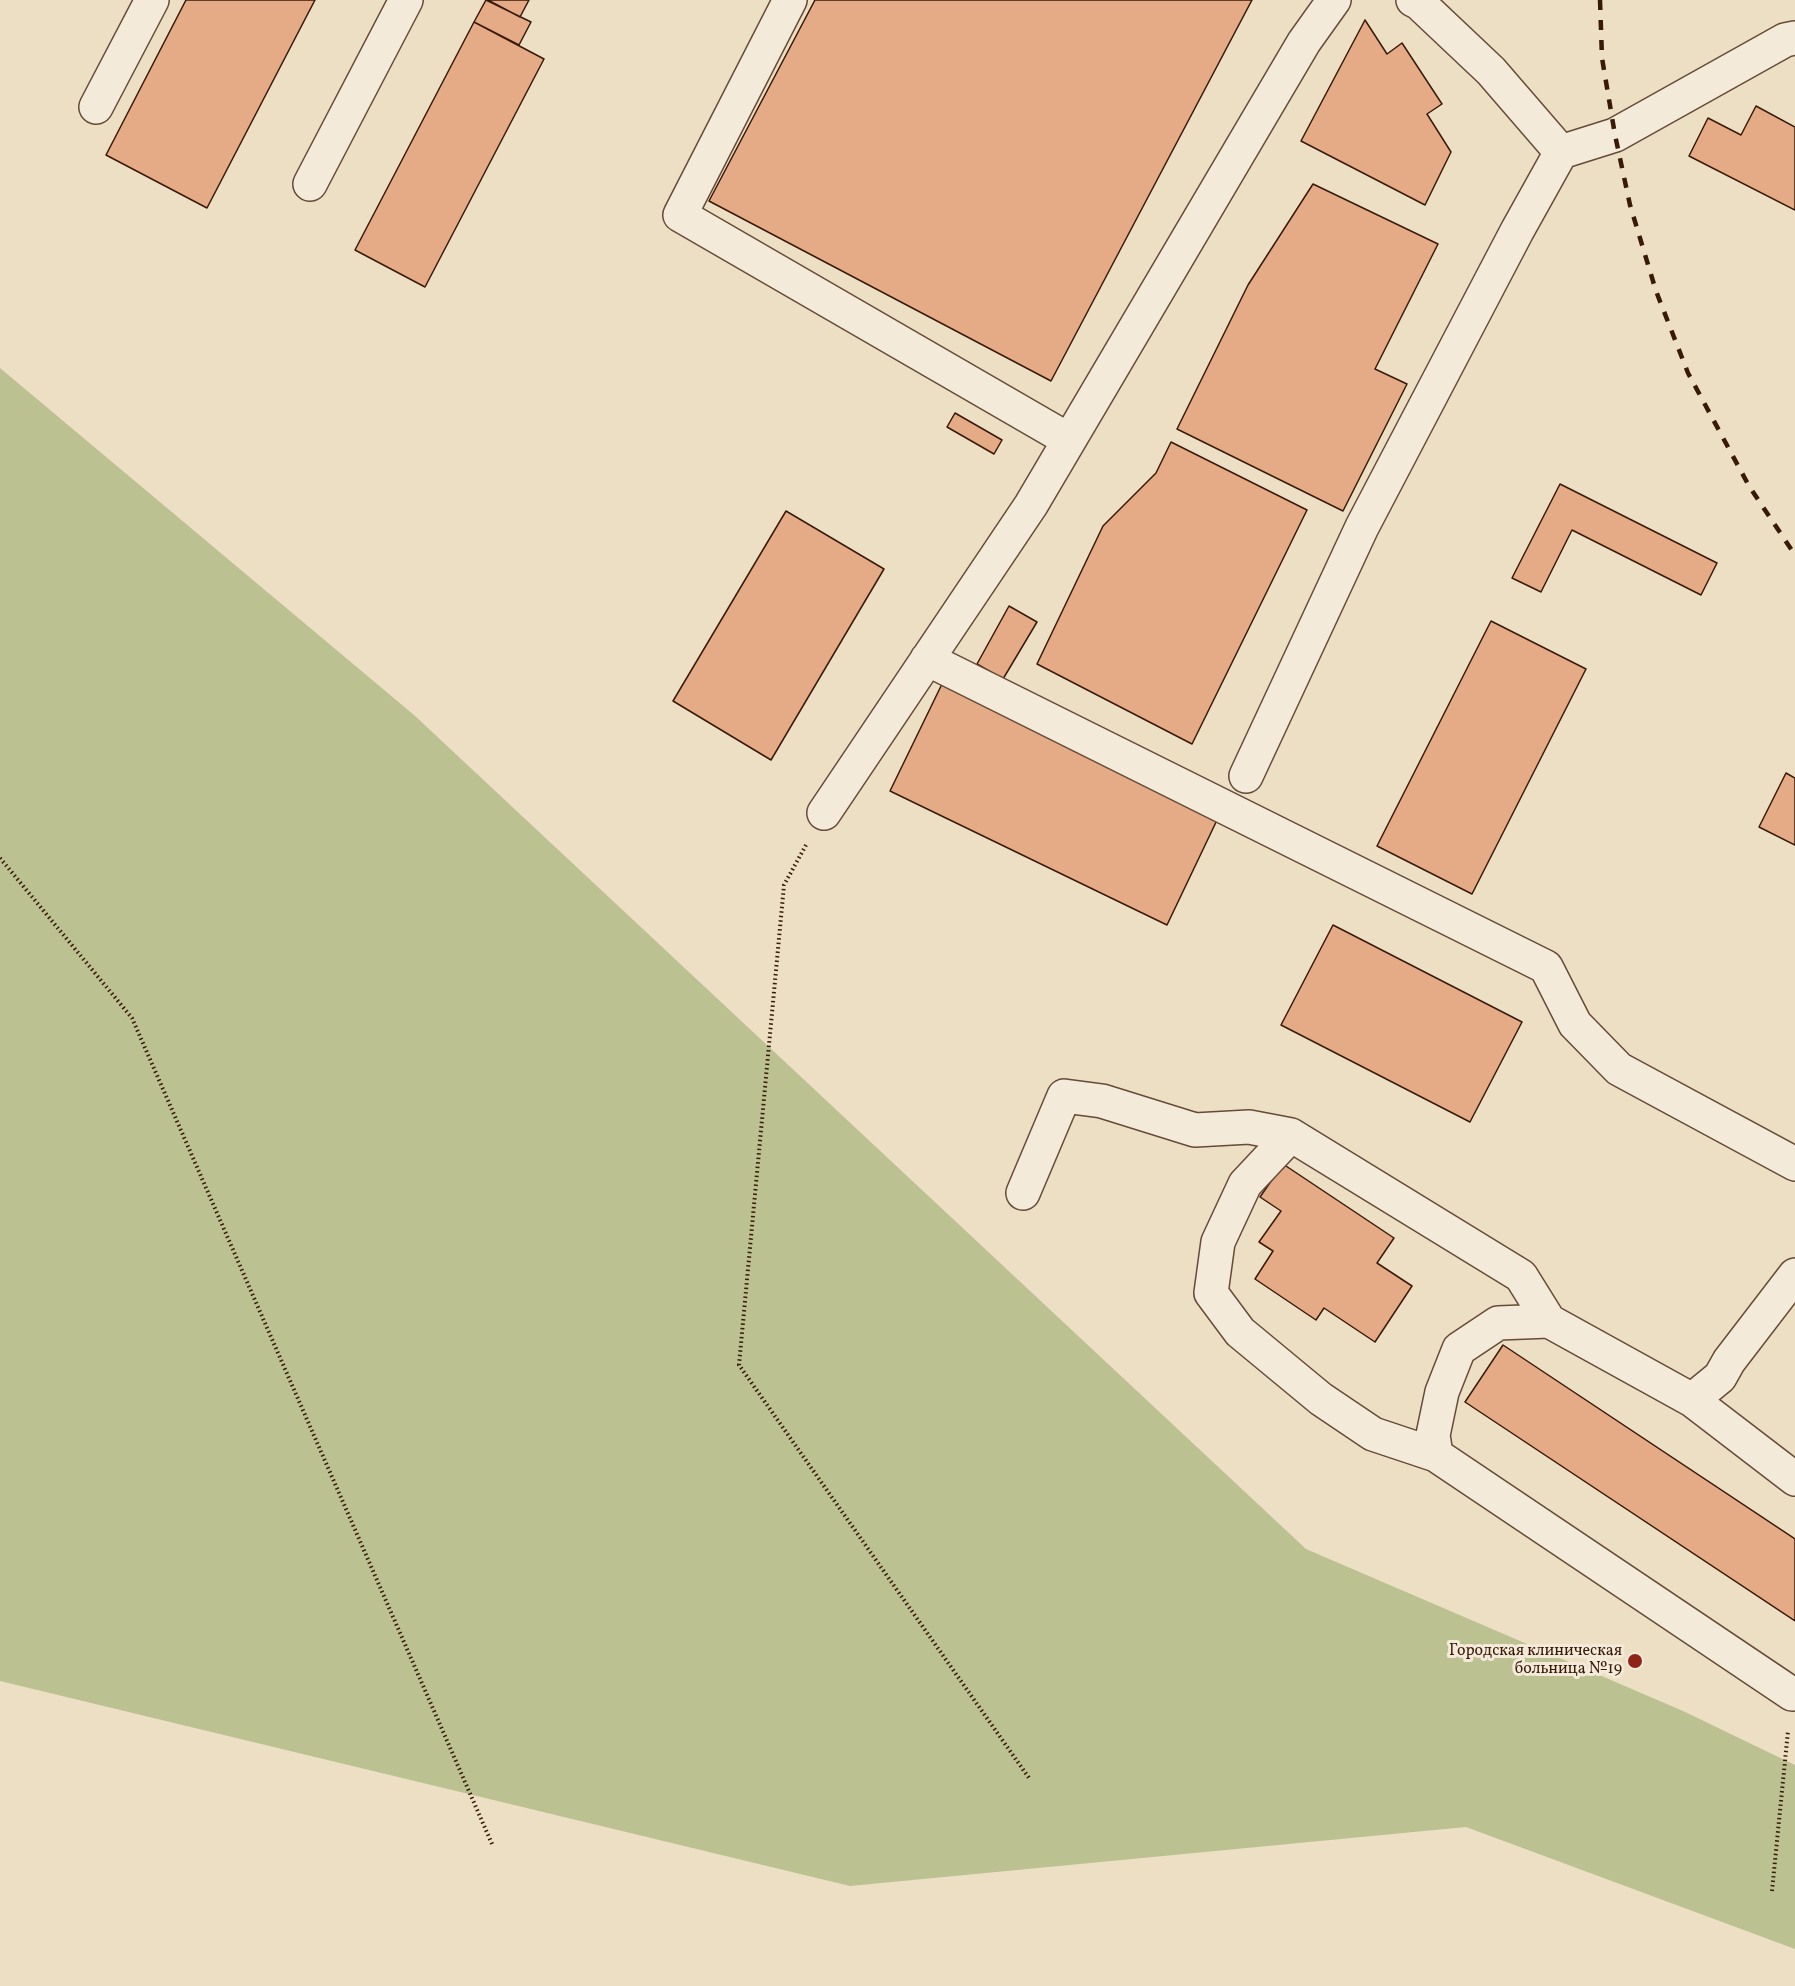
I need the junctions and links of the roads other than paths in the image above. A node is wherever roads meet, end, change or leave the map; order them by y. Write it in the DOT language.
graph roads {
  1 [pos="152,0"];
  2 [pos="406,0"];
  3 [pos="790,0"];
  4 [pos="1334,0"];
  5 [pos="1413,0"];
  6 [pos="1795,38"];
  7 [pos="96,107"];
  8 [pos="1561,152"];
  9 [pos="310,184"];
  10 [pos="1069,440"];
  11 [pos="927,659"];
  12 [pos="1246,776"];
  13 [pos="824,813"];
  14 [pos="1291,1135"];
  15 [pos="1795,1164"];
  16 [pos="1023,1193"];
  17 [pos="1795,1275"];
  18 [pos="1549,1321"];
  19 [pos="1692,1400"];
  20 [pos="1436,1455"];
  21 [pos="1795,1479"];
  22 [pos="1793,1693"];
  1 -- 7 [label="lane"];
  2 -- 9 [label="lane"];
  3 -- 10 [label="lane"];
  4 -- 10 [label="lane"];
  5 -- 8 [label="lane"];
  6 -- 8 [label="lane"];
  8 -- 12 [label="lane"];
  10 -- 11 [label="lane"];
  11 -- 13 [label="lane"];
  11 -- 15 [label="lane"];
  14 -- 16 [label="lane"];
  14 -- 18 [label="lane"];
  14 -- 20 [label="lane"];
  17 -- 19 [label="lane"];
  18 -- 19 [label="lane"];
  18 -- 20 [label="lane"];
  19 -- 21 [label="lane"];
  20 -- 22 [label="lane"];
}
